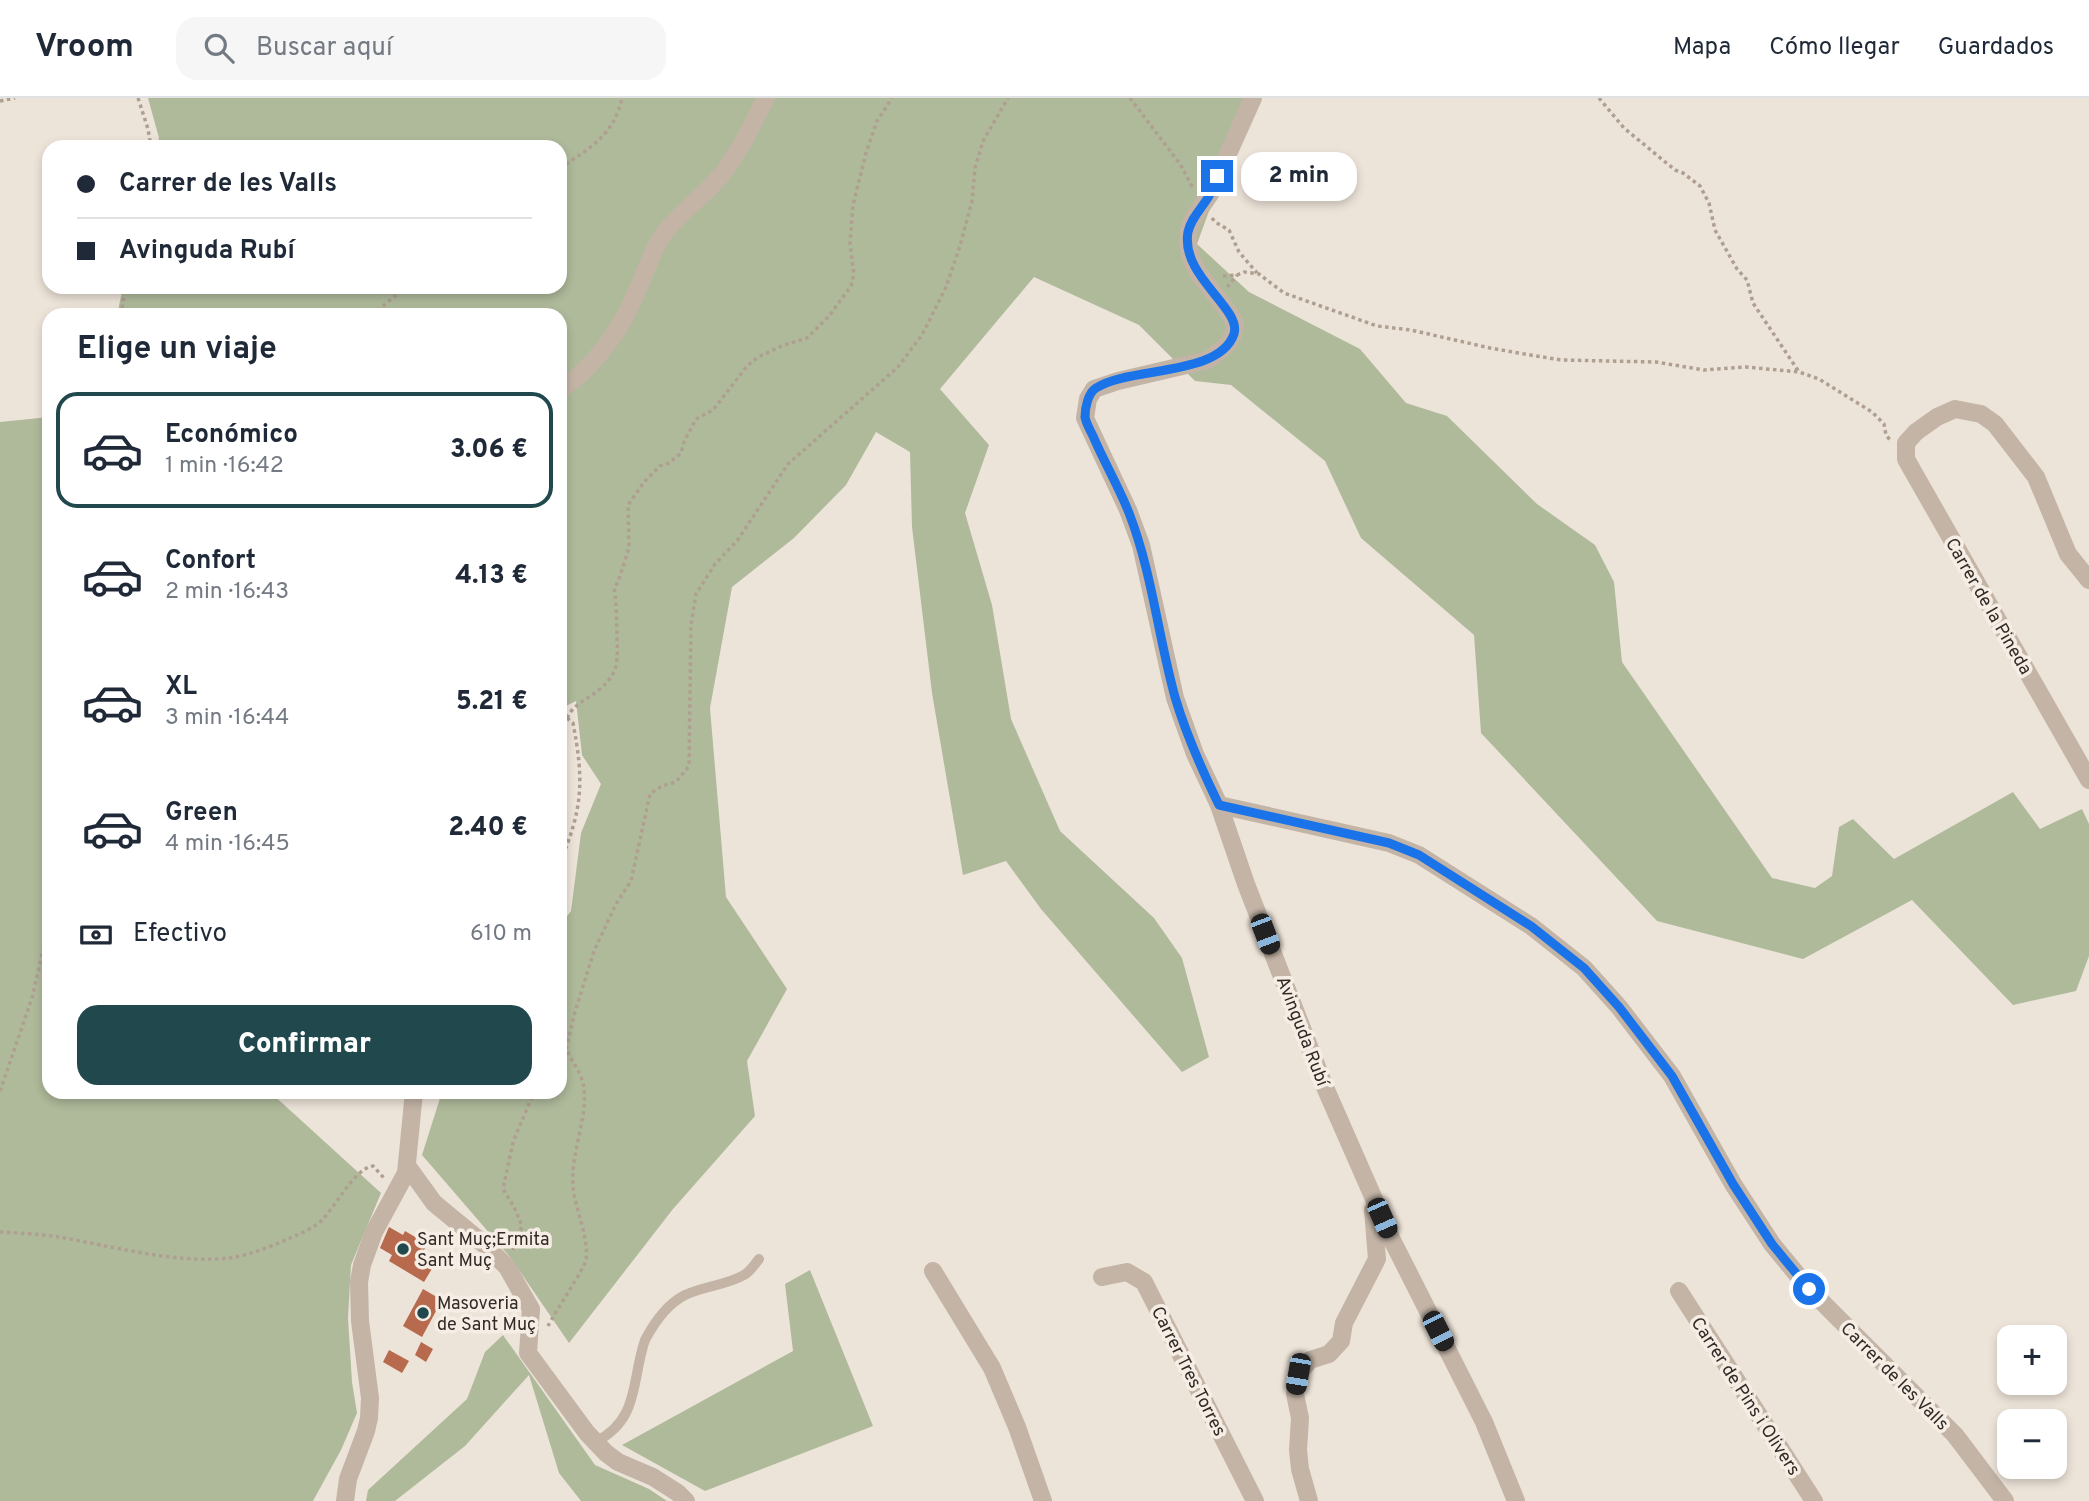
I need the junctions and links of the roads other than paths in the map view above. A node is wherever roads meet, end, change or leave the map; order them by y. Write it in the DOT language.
graph roads {
  1 [pos="766,98"];
  2 [pos="1253,98"];
  3 [pos="567,384"];
  4 [pos="2089,580"];
  5 [pos="2089,780"];
  6 [pos="1219,805"];
  7 [pos="413,1099"];
  8 [pos="408,1167"];
  9 [pos="1372,1196"];
  10 [pos="759,1259"];
  11 [pos="933,1270"];
  12 [pos="1102,1277"];
  13 [pos="1679,1291"];
  14 [pos="595,1442"];
  15 [pos="350,1471"];
  16 [pos="332,1501"];
  17 [pos="345,1501"];
  18 [pos="686,1501"];
  19 [pos="1043,1501"];
  20 [pos="1255,1501"];
  21 [pos="1309,1501"];
  22 [pos="1516,1501"];
  23 [pos="1814,1501"];
  24 [pos="2005,1501"];
  1 -- 3 [label="street"];
  2 -- 6 [label="street, Avinguda Rubí"];
  4 -- 5 [label="street, Carrer de la Pineda"];
  6 -- 9 [label="street, Avinguda Rubí"];
  6 -- 24 [label="street, Carrer de les Valls"];
  7 -- 8 [label="street"];
  8 -- 14 [label="street"];
  8 -- 15 [label="street"];
  9 -- 21 [label="street"];
  9 -- 22 [label="street, Avinguda Rubí"];
  10 -- 14 [label="lane"];
  11 -- 19 [label="street"];
  12 -- 20 [label="street, Carrer Tres Torres"];
  13 -- 23 [label="street, Carrer de Pins i Olivers"];
  14 -- 18 [label="street"];
  15 -- 16 [label="street"];
  15 -- 17 [label="street"];
}
